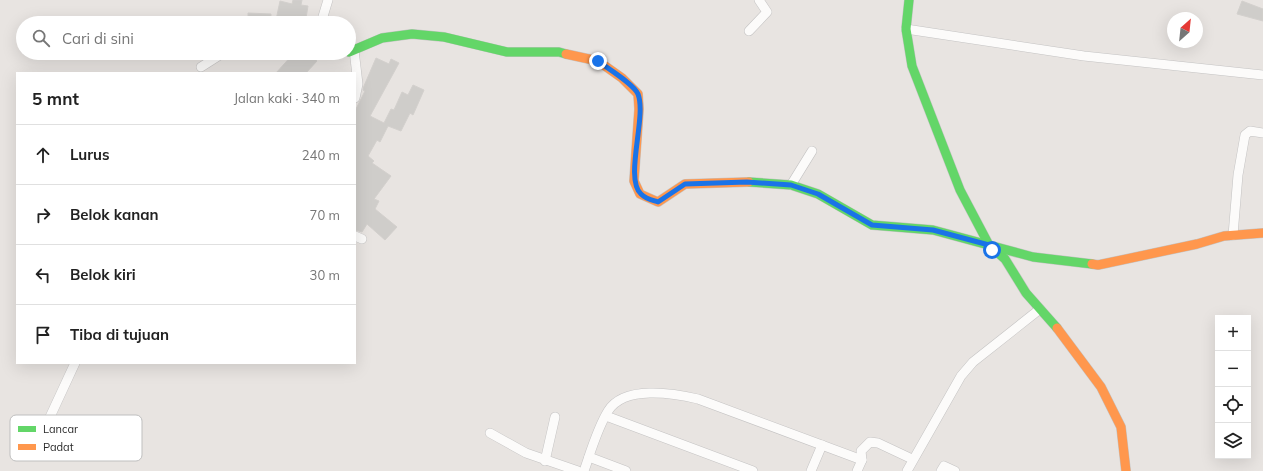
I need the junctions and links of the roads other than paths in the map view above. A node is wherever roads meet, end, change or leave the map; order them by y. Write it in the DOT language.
graph roads {
  1 [pos="328,0"];
  2 [pos="760,0"];
  3 [pos="909,0"];
  4 [pos="323,16"];
  5 [pos="906,29"];
  6 [pos="749,31"];
  7 [pos="356,49"];
  8 [pos="212,60"];
  9 [pos="354,60"];
  10 [pos="201,67"];
  11 [pos="356,72"];
  12 [pos="356,73"];
  13 [pos="1263,75"];
  14 [pos="356,93"];
  15 [pos="1263,133"];
  16 [pos="812,151"];
  17 [pos="791,185"];
  18 [pos="1263,233"];
  19 [pos="1233,235"];
  20 [pos="991,248"];
  21 [pos="1040,309"];
  22 [pos="75,364"];
  23 [pos="51,415"];
  24 [pos="606,416"];
  25 [pos="555,417"];
  26 [pos="490,433"];
  27 [pos="822,445"];
  28 [pos="589,457"];
  29 [pos="912,459"];
  30 [pos="862,460"];
  31 [pos="546,461"];
  32 [pos="578,471"];
  33 [pos="584,471"];
  34 [pos="626,471"];
  35 [pos="753,471"];
  36 [pos="811,471"];
  37 [pos="857,471"];
  38 [pos="907,471"];
  39 [pos="942,471"];
  40 [pos="955,471"];
  41 [pos="1126,471"];
  1 -- 4 [label="street"];
  2 -- 6 [label="street"];
  3 -- 5 [label="street"];
  5 -- 13 [label="street"];
  5 -- 20 [label="street"];
  7 -- 17 [label="street"];
  8 -- 10 [label="street"];
  9 -- 11 [label="street"];
  12 -- 14 [label="street"];
  15 -- 19 [label="street"];
  16 -- 17 [label="street"];
  17 -- 20 [label="street"];
  18 -- 19 [label="street"];
  19 -- 20 [label="street"];
  20 -- 21 [label="street"];
  21 -- 29 [label="street"];
  21 -- 41 [label="street"];
  22 -- 23 [label="street"];
  24 -- 27 [label="street"];
  24 -- 28 [label="street"];
  24 -- 35 [label="street"];
  25 -- 31 [label="street"];
  26 -- 31 [label="street"];
  27 -- 30 [label="street"];
  27 -- 36 [label="street"];
  28 -- 33 [label="street"];
  28 -- 34 [label="street"];
  29 -- 30 [label="street"];
  29 -- 38 [label="street"];
  30 -- 37 [label="street"];
  31 -- 32 [label="street"];
  39 -- 40 [label="street"];
}
